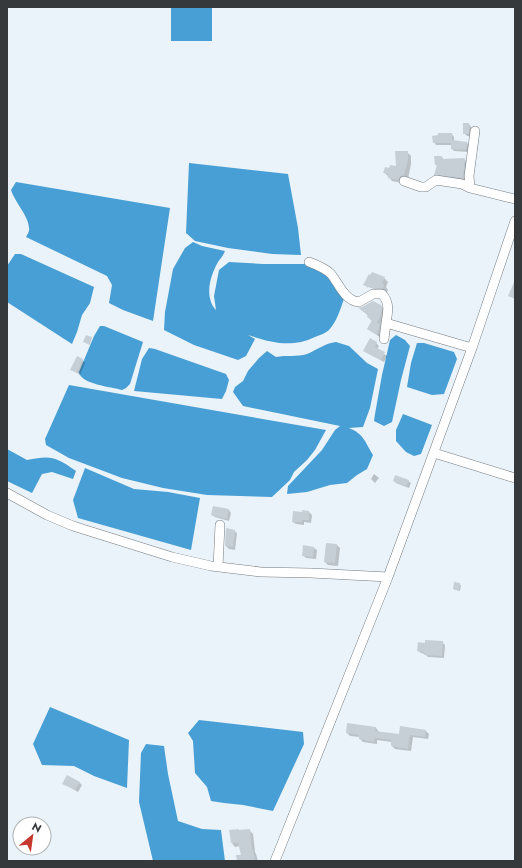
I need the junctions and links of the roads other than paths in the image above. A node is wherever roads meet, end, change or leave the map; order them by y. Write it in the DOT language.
graph roads {
  1 [pos="475,131"];
  2 [pos="404,181"];
  3 [pos="470,188"];
  4 [pos="515,199"];
  5 [pos="515,221"];
  6 [pos="309,262"];
  7 [pos="386,323"];
  8 [pos="384,339"];
  9 [pos="472,348"];
  10 [pos="434,453"];
  11 [pos="515,478"];
  12 [pos="7,493"];
  13 [pos="220,525"];
  14 [pos="218,567"];
  15 [pos="388,577"];
  16 [pos="275,861"];
  1 -- 3 [label="street"];
  2 -- 3 [label="street"];
  3 -- 4 [label="street"];
  5 -- 9 [label="street"];
  6 -- 7 [label="street"];
  7 -- 8 [label="street"];
  7 -- 9 [label="street"];
  9 -- 10 [label="street"];
  10 -- 11 [label="street"];
  10 -- 15 [label="street"];
  12 -- 14 [label="street"];
  13 -- 14 [label="street"];
  14 -- 15 [label="street"];
  15 -- 16 [label="street"];
}
